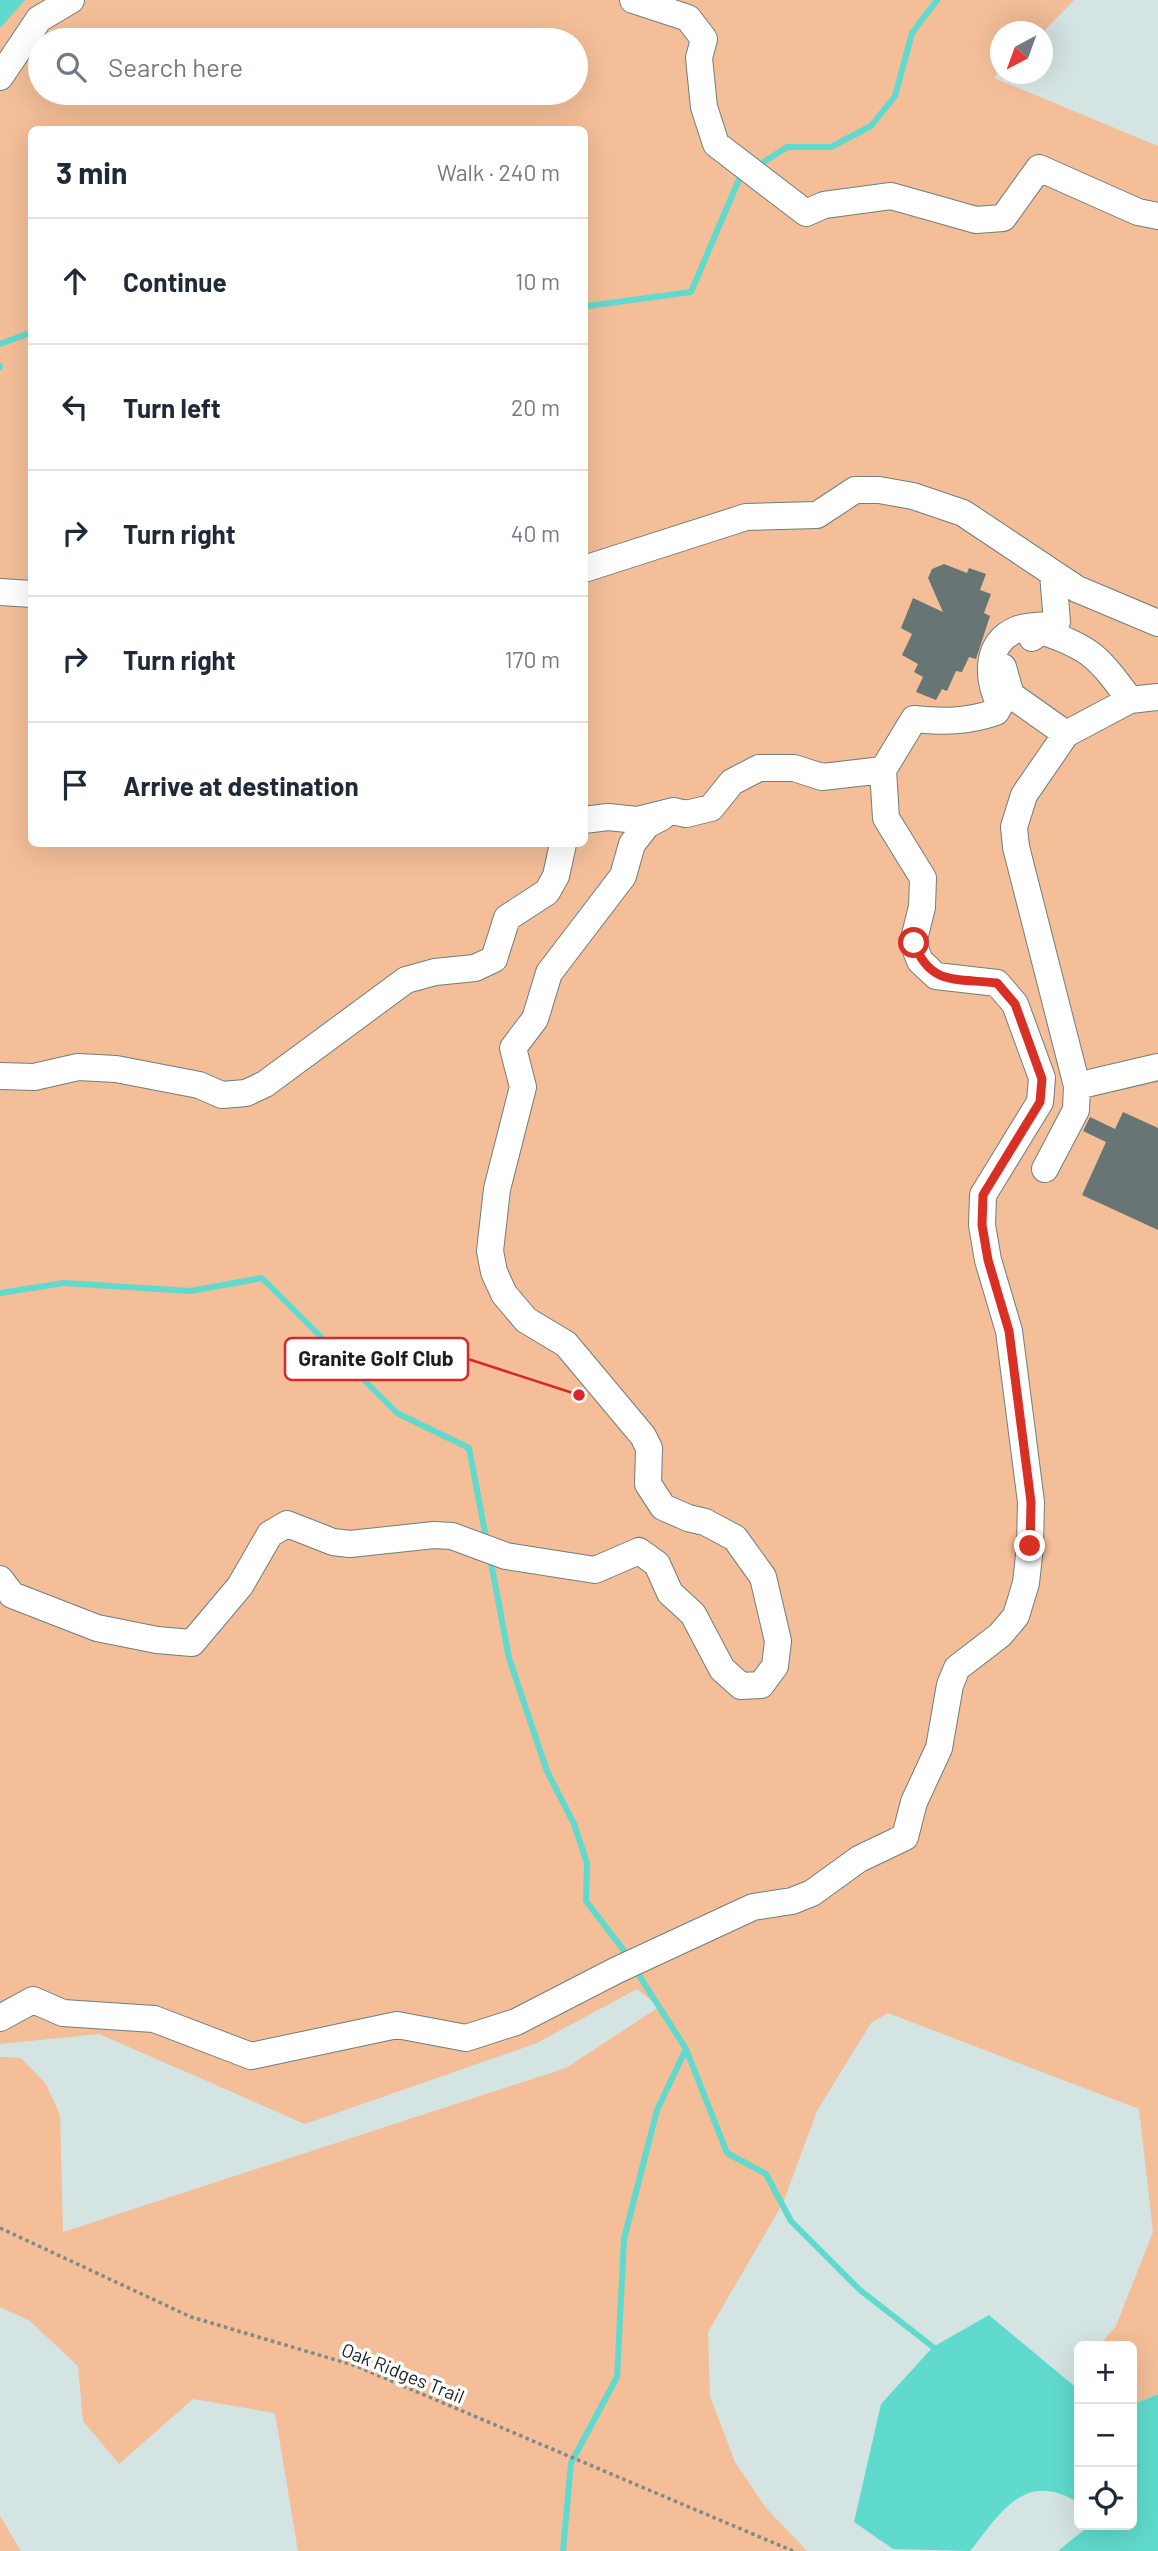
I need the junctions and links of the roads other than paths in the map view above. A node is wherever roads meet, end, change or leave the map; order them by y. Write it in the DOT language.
graph roads {
  1 [pos="71,0"];
  2 [pos="633,0"];
  3 [pos="33,28"];
  4 [pos="28,35"];
  5 [pos="0,77"];
  6 [pos="1158,216"];
  7 [pos="588,568"];
  8 [pos="1053,574"];
  9 [pos="0,592"];
  10 [pos="28,594"];
  11 [pos="1158,623"];
  12 [pos="1158,697"];
  13 [pos="1130,700"];
  14 [pos="1066,734"];
  15 [pos="883,770"];
  16 [pos="673,811"];
  17 [pos="588,820"];
  18 [pos="562,847"];
  19 [pos="1158,1067"];
  20 [pos="0,1076"];
  21 [pos="1077,1086"];
  22 [pos="1045,1168"];
  23 [pos="0,1579"];
  24 [pos="0,2018"];
  1 -- 3 [label="lane"];
  2 -- 6 [label="lane"];
  4 -- 5 [label="lane"];
  7 -- 8 [label="lane"];
  8 -- 11 [label="lane"];
  8 -- 15 [label="lane"];
  9 -- 10 [label="lane"];
  12 -- 13 [label="lane"];
  13 -- 14 [label="lane"];
  13 -- 14 [label="lane"];
  14 -- 21 [label="lane"];
  15 -- 16 [label="lane"];
  15 -- 24 [label="lane"];
  16 -- 17 [label="lane"];
  16 -- 23 [label="lane"];
  18 -- 20 [label="lane"];
  19 -- 21 [label="lane"];
  21 -- 22 [label="lane"];
}
